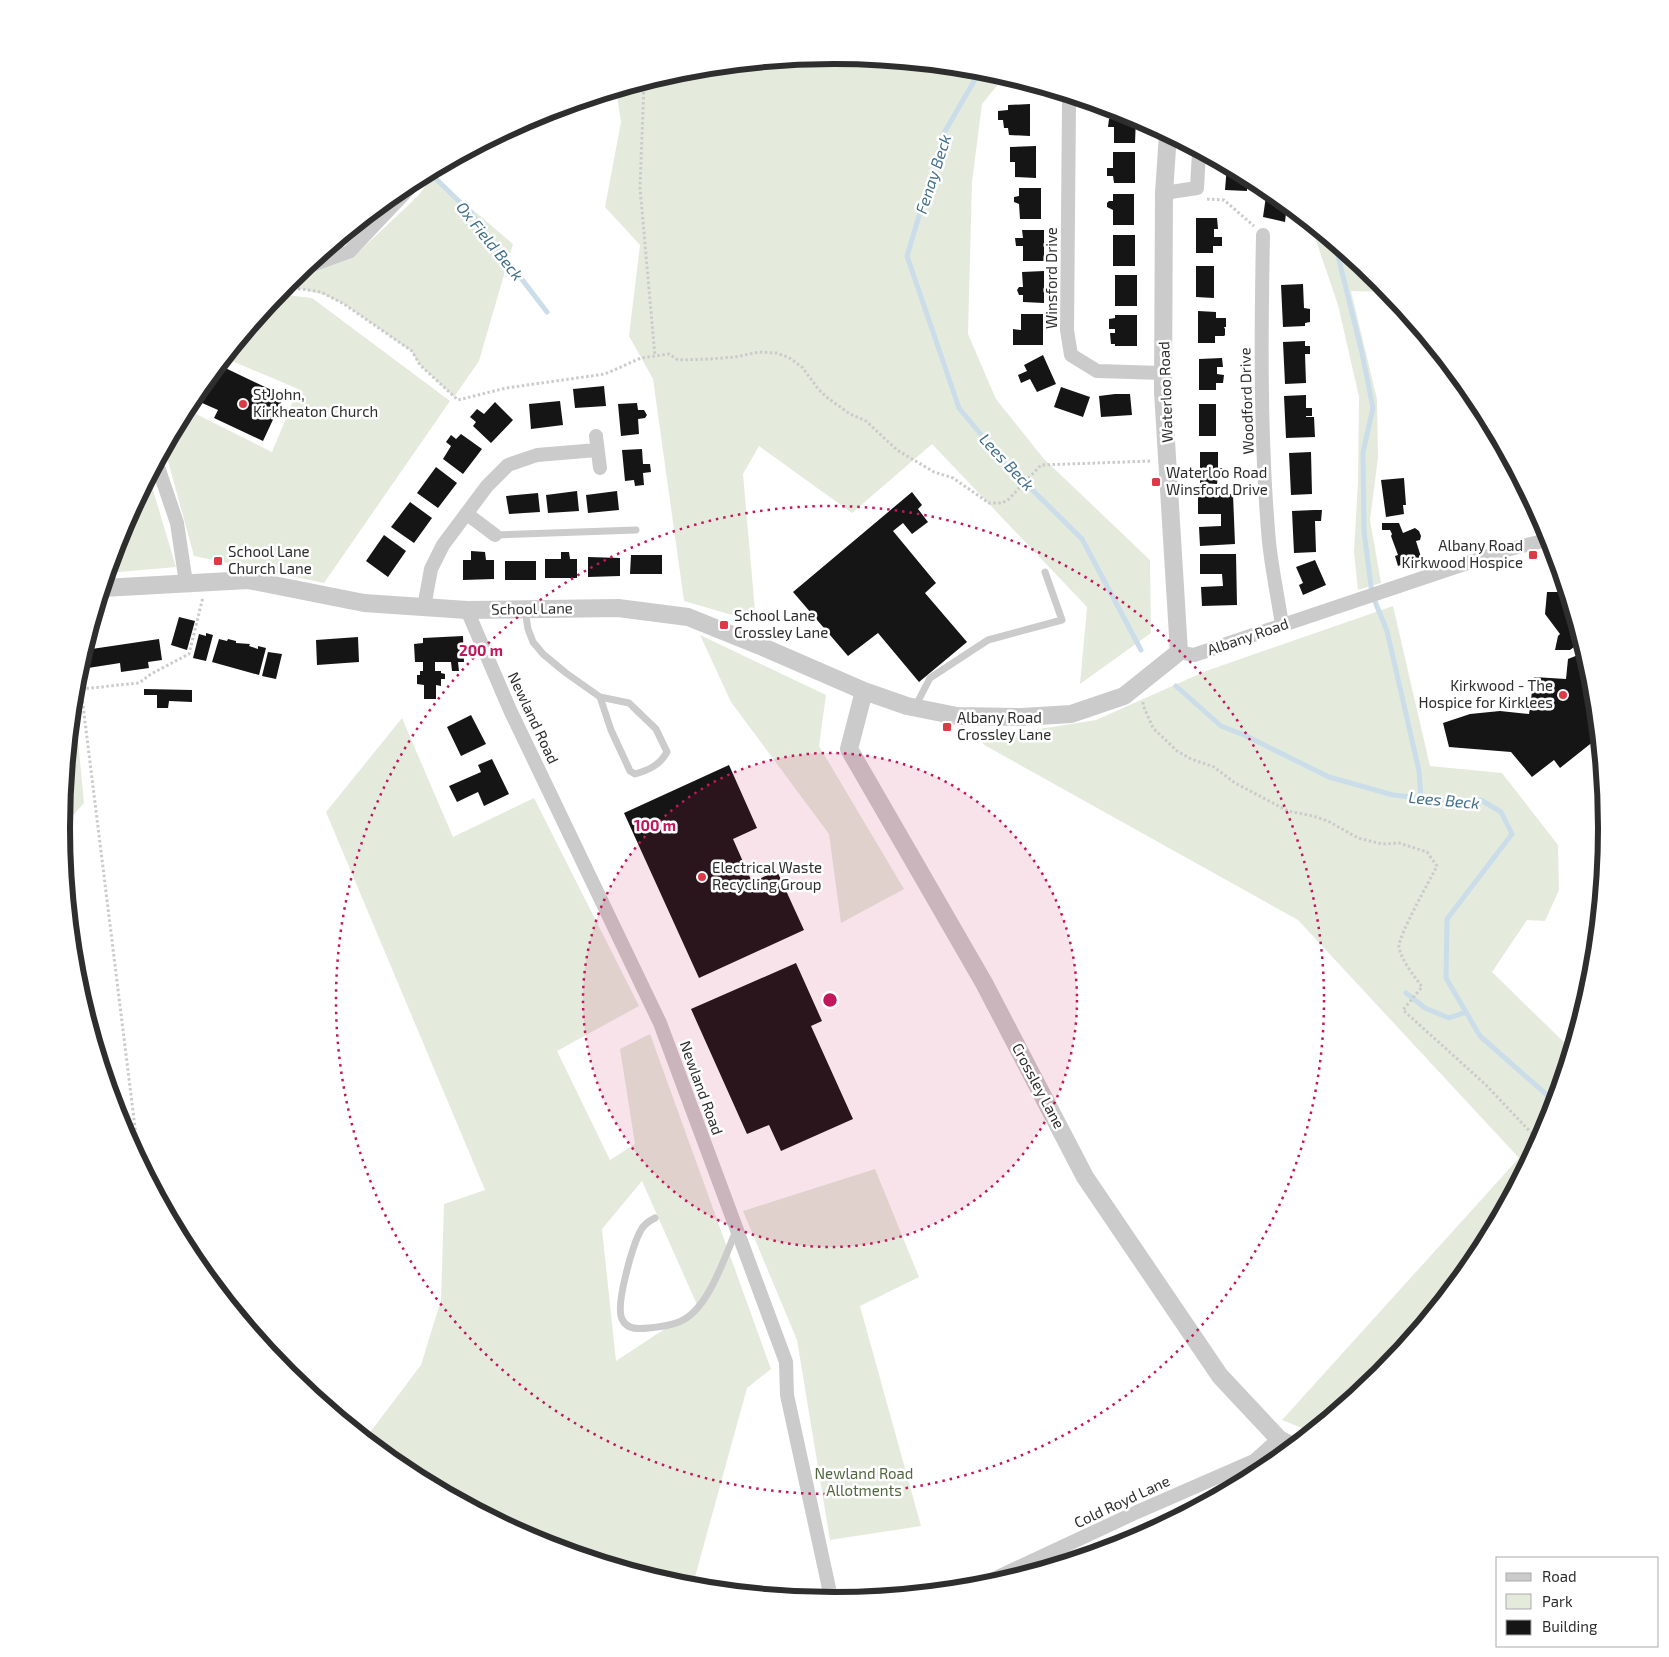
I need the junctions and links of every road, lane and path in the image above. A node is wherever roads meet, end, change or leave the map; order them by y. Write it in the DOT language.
graph roads {
  1 [pos="644,88"];
  2 [pos="1069,103"];
  3 [pos="1168,141"];
  4 [pos="1199,156"];
  5 [pos="1197,188"];
  6 [pos="1164,192"];
  7 [pos="396,203"];
  8 [pos="1263,235"];
  9 [pos="322,262"];
  10 [pos="293,289"];
  11 [pos="655,356"];
  12 [pos="1163,373"];
  13 [pos="596,436"];
  14 [pos="597,450"];
  15 [pos="1169,460"];
  16 [pos="600,468"];
  17 [pos="159,470"];
  18 [pos="467,514"];
  19 [pos="636,530"];
  20 [pos="495,535"];
  21 [pos="1543,541"];
  22 [pos="1045,572"];
  23 [pos="186,583"];
  24 [pos="109,588"];
  25 [pos="202,602"];
  26 [pos="424,607"];
  27 [pos="525,609"];
  28 [pos="467,610"];
  29 [pos="1282,625"];
  30 [pos="1179,652"];
  31 [pos="1142,681"];
  32 [pos="82,689"];
  33 [pos="864,691"];
  34 [pos="82,694"];
  35 [pos="600,697"];
  36 [pos="914,707"];
  37 [pos="1534,1136"];
  38 [pos="136,1140"];
  39 [pos="655,1218"];
  40 [pos="737,1231"];
  41 [pos="1287,1443"];
  42 [pos="1004,1574"];
  43 [pos="830,1593"];
  1 -- 11 [label="path"];
  2 -- 12 [label="street, Winsford Drive"];
  3 -- 6 [label="street, Waterloo Road"];
  4 -- 5 [label="street"];
  5 -- 6 [label="street"];
  5 -- 8 [label="path"];
  6 -- 12 [label="street, Waterloo Road"];
  7 -- 9 [label="street"];
  8 -- 29 [label="street, Woodford Drive"];
  10 -- 11 [label="path"];
  11 -- 15 [label="path"];
  12 -- 15 [label="street, Waterloo Road"];
  13 -- 14 [label="street"];
  14 -- 16 [label="street"];
  14 -- 18 [label="street"];
  15 -- 30 [label="street, Waterloo Road"];
  17 -- 23 [label="street"];
  18 -- 20 [label="street"];
  18 -- 26 [label="street"];
  19 -- 20 [label="lane"];
  21 -- 29 [label="street, Albany Road"];
  22 -- 36 [label="lane"];
  23 -- 24 [label="street, School Lane"];
  23 -- 26 [label="street, School Lane"];
  25 -- 32 [label="path"];
  26 -- 28 [label="street, School Lane"];
  27 -- 28 [label="street, School Lane"];
  27 -- 33 [label="street, School Lane"];
  27 -- 35 [label="lane"];
  28 -- 40 [label="street, Newland Road"];
  29 -- 30 [label="street, Albany Road"];
  30 -- 31 [label="street"];
  31 -- 36 [label="street"];
  31 -- 37 [label="path"];
  33 -- 36 [label="street"];
  33 -- 41 [label="street, Crossley Lane"];
  34 -- 38 [label="path"];
  35 -- 35 [label="lane"];
  39 -- 40 [label="lane"];
  40 -- 43 [label="street, Newland Road"];
  41 -- 42 [label="street, Cold Royd Lane"];
}
